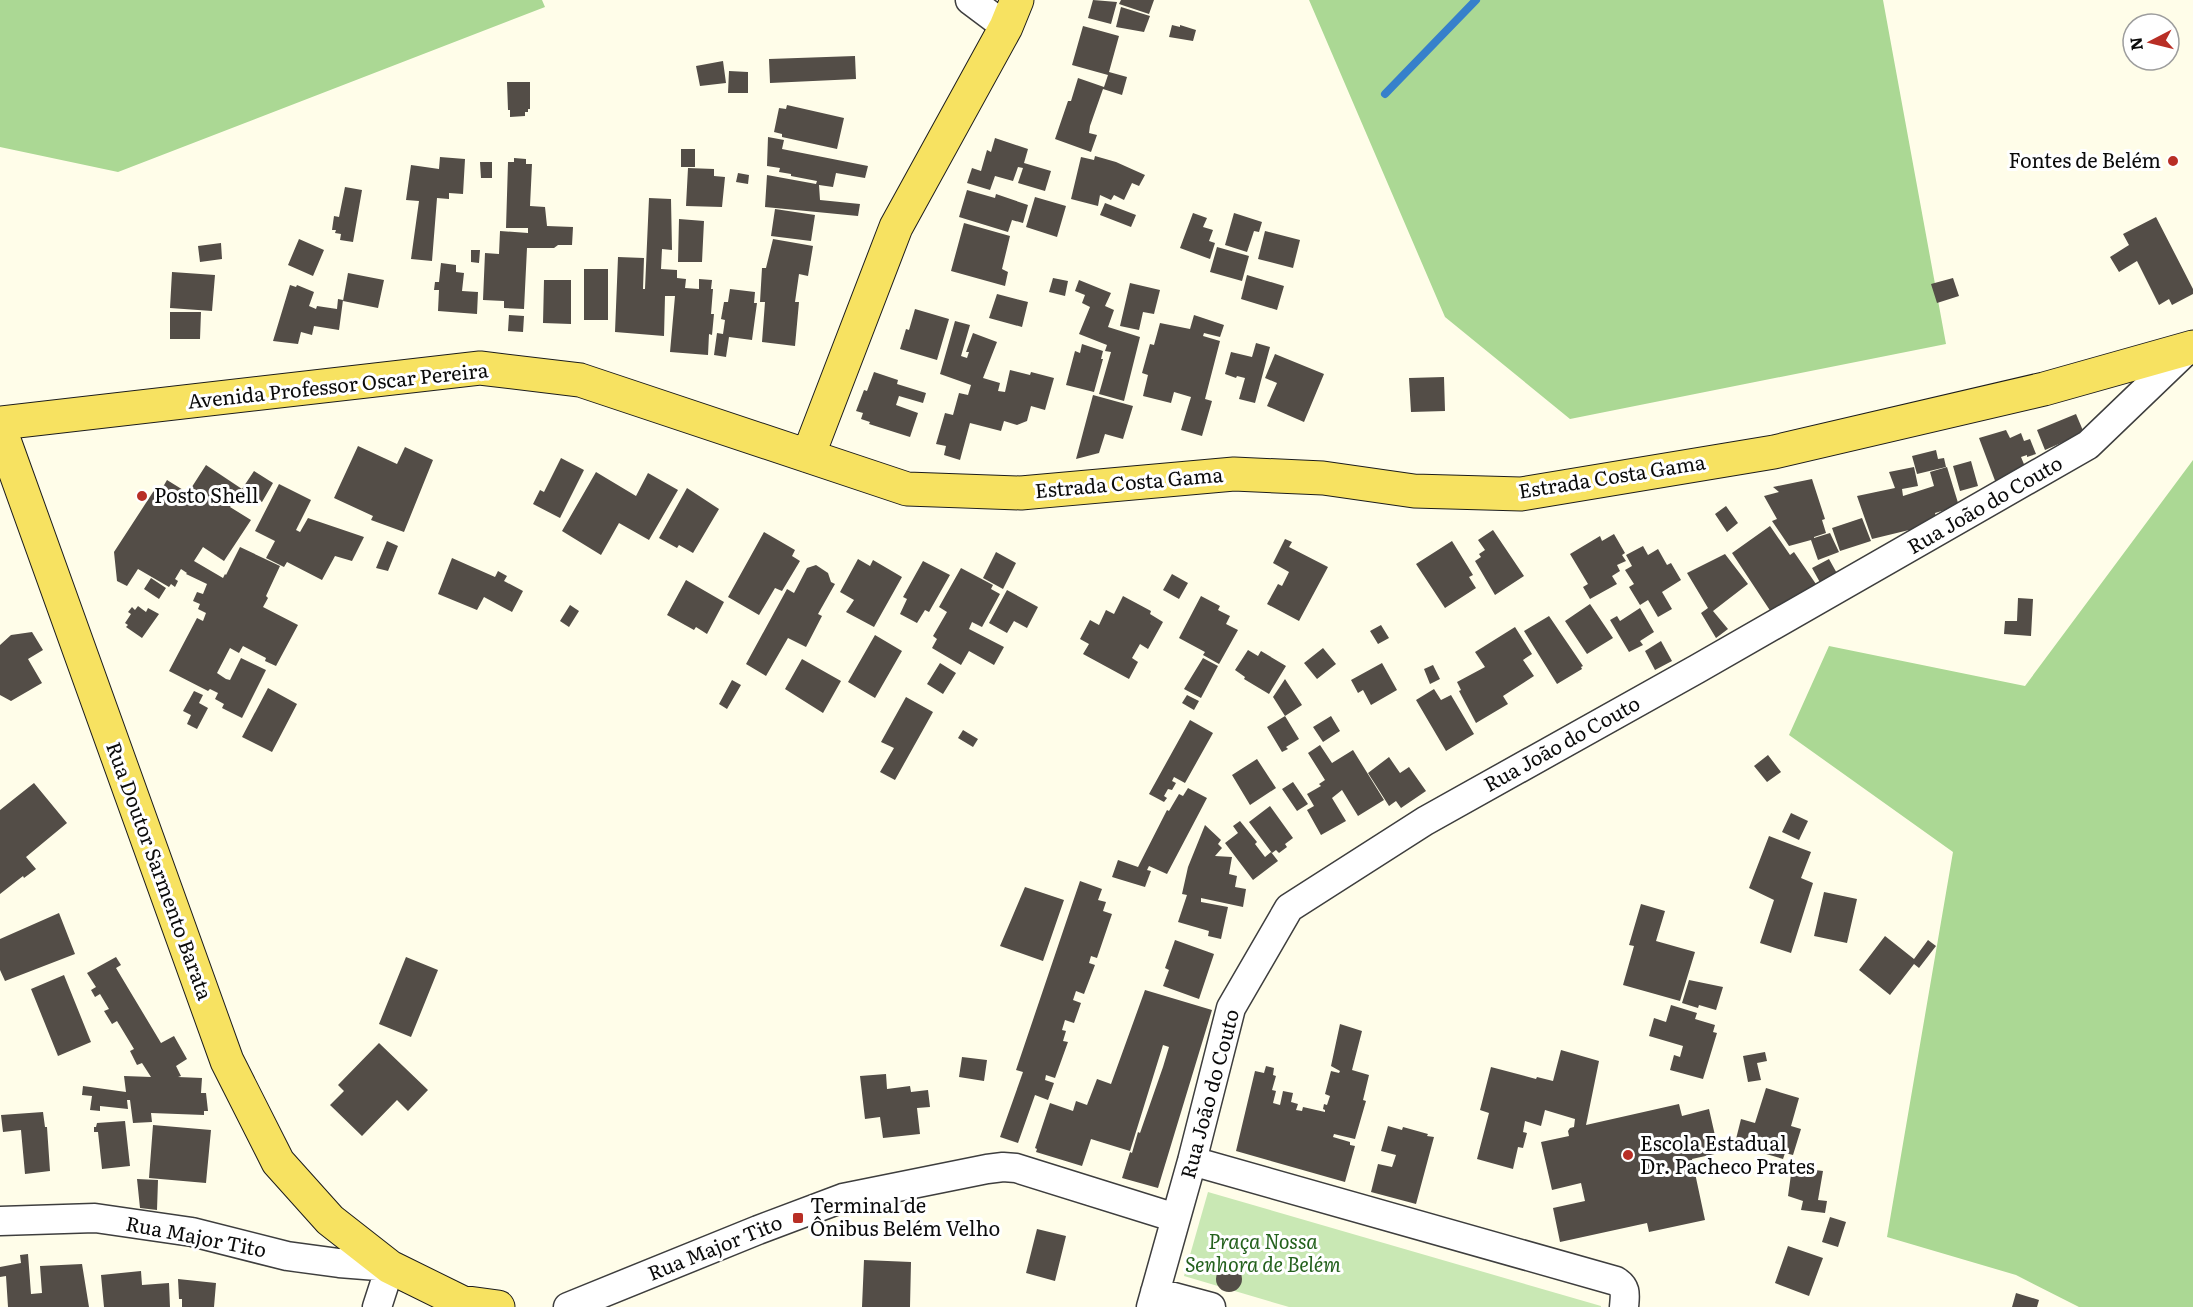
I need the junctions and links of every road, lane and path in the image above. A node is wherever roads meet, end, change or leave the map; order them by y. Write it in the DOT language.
graph roads {
  1 [pos="969,0"];
  2 [pos="1012,14"];
  3 [pos="2191,348"];
  4 [pos="0,423"];
  5 [pos="0,429"];
  6 [pos="808,456"];
  7 [pos="1192,1161"];
  8 [pos="1176,1218"];
  9 [pos="0,1221"];
  10 [pos="390,1267"];
  11 [pos="1153,1300"];
  12 [pos="377,1307"];
  13 [pos="498,1307"];
  14 [pos="568,1307"];
  15 [pos="1211,1307"];
  16 [pos="1624,1307"];
  1 -- 2 [label="street"];
  2 -- 6 [label="main road"];
  3 -- 6 [label="main road, Estrada Costa Gama"];
  3 -- 7 [label="street, Rua João do Couto"];
  4 -- 6 [label="main road, Avenida Professor Oscar Pereira"];
  5 -- 10 [label="main road, Rua Doutor Sarmento Barata"];
  7 -- 8 [label="street, Rua João do Couto"];
  7 -- 16 [label="street"];
  8 -- 11 [label="street, Rua João do Couto"];
  8 -- 14 [label="street, Rua Major Tito"];
  9 -- 10 [label="street, Rua Major Tito"];
  10 -- 12 [label="street"];
  10 -- 13 [label="main road, Rua Doutor Sarmento Barata"];
  11 -- 15 [label="street"];
}
